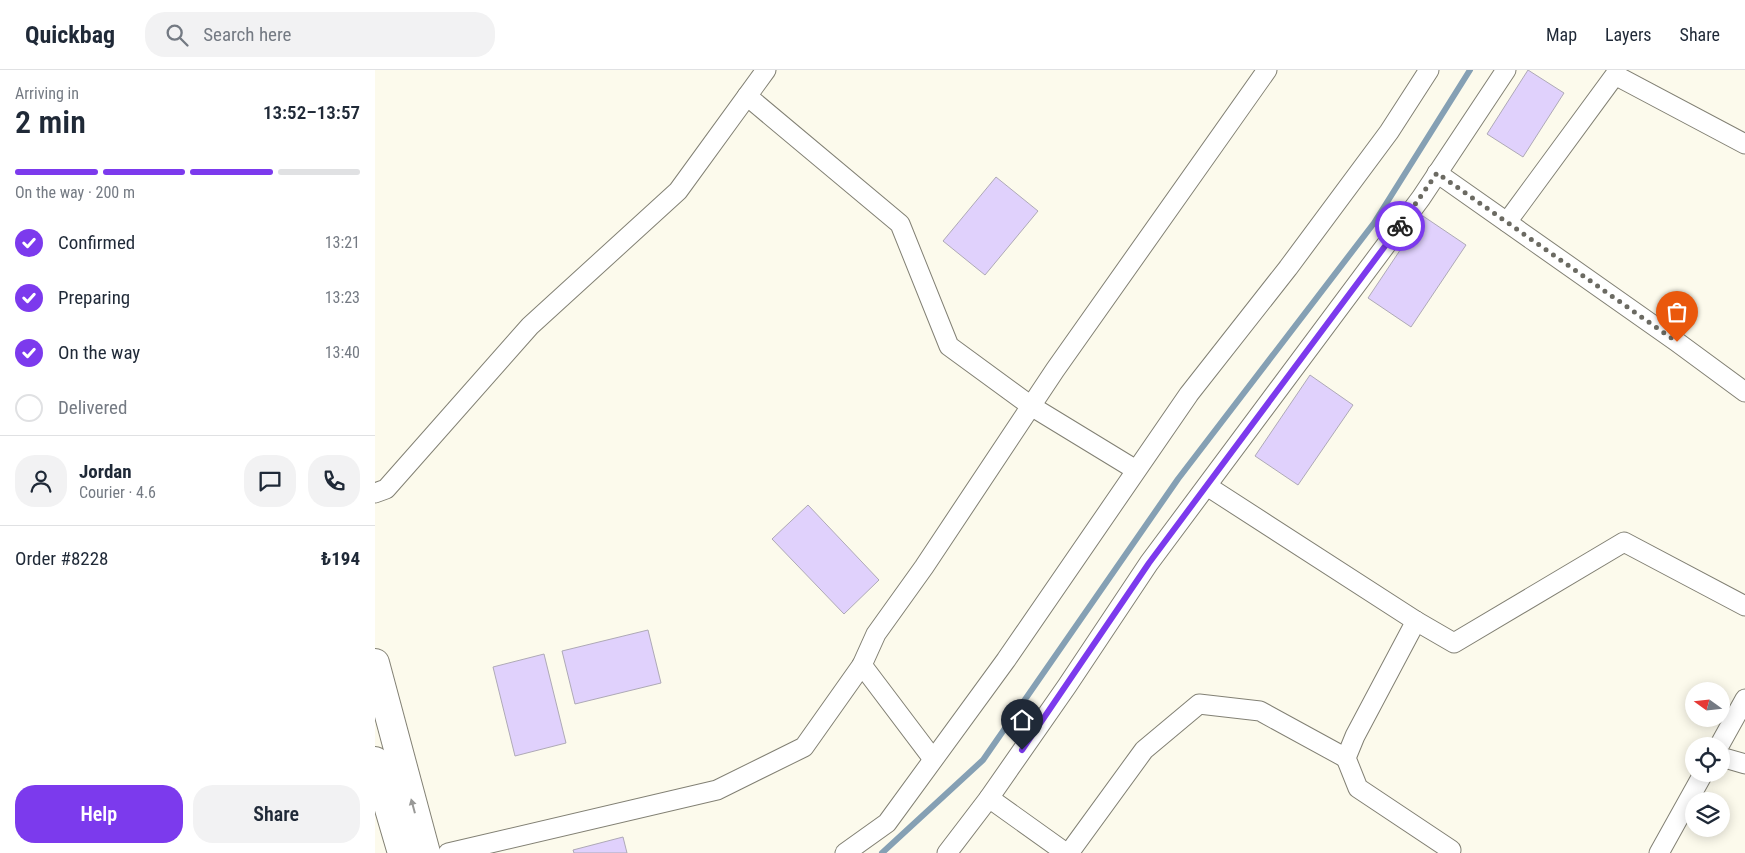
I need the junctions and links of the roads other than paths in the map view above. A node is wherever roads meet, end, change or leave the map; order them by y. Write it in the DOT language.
graph roads {
  1 [pos="766,70"];
  2 [pos="1267,70"];
  3 [pos="1429,70"];
  4 [pos="1506,70"];
  5 [pos="747,96"];
  6 [pos="1745,144"];
  7 [pos="1437,173"];
  8 [pos="1507,222"];
  9 [pos="1745,392"];
  10 [pos="1031,406"];
  11 [pos="1136,470"];
  12 [pos="1207,486"];
  13 [pos="375,493"];
  14 [pos="1745,606"];
  15 [pos="1416,620"];
  16 [pos="375,664"];
  17 [pos="862,665"];
  18 [pos="1745,699"];
  19 [pos="1724,737"];
  20 [pos="1346,758"];
  21 [pos="933,759"];
  22 [pos="1730,760"];
  23 [pos="375,762"];
  24 [pos="1745,764"];
  25 [pos="1699,782"];
  26 [pos="989,798"];
  27 [pos="1453,852"];
  28 [pos="402,853"];
  29 [pos="426,853"];
  30 [pos="448,853"];
  31 [pos="845,853"];
  32 [pos="947,853"];
  33 [pos="1068,853"];
  34 [pos="1659,853"];
  1 -- 5 [label="street"];
  2 -- 10 [label="street"];
  3 -- 11 [label="street"];
  4 -- 7 [label="street"];
  5 -- 10 [label="street"];
  5 -- 13 [label="street"];
  6 -- 8 [label="street"];
  7 -- 8 [label="street"];
  7 -- 12 [label="street"];
  8 -- 9 [label="street"];
  10 -- 11 [label="street"];
  10 -- 17 [label="street"];
  11 -- 21 [label="street"];
  12 -- 15 [label="street"];
  12 -- 26 [label="street"];
  14 -- 15 [label="street"];
  15 -- 20 [label="street"];
  29 -- 16 [label="main road, one-way"];
  17 -- 21 [label="street"];
  17 -- 30 [label="street"];
  18 -- 19 [label="street"];
  20 -- 27 [label="street"];
  20 -- 33 [label="street"];
  21 -- 31 [label="street"];
  22 -- 24 [label="street"];
  23 -- 28 [label="main road"];
  25 -- 34 [label="street"];
  26 -- 32 [label="street"];
  26 -- 33 [label="street"];
}
